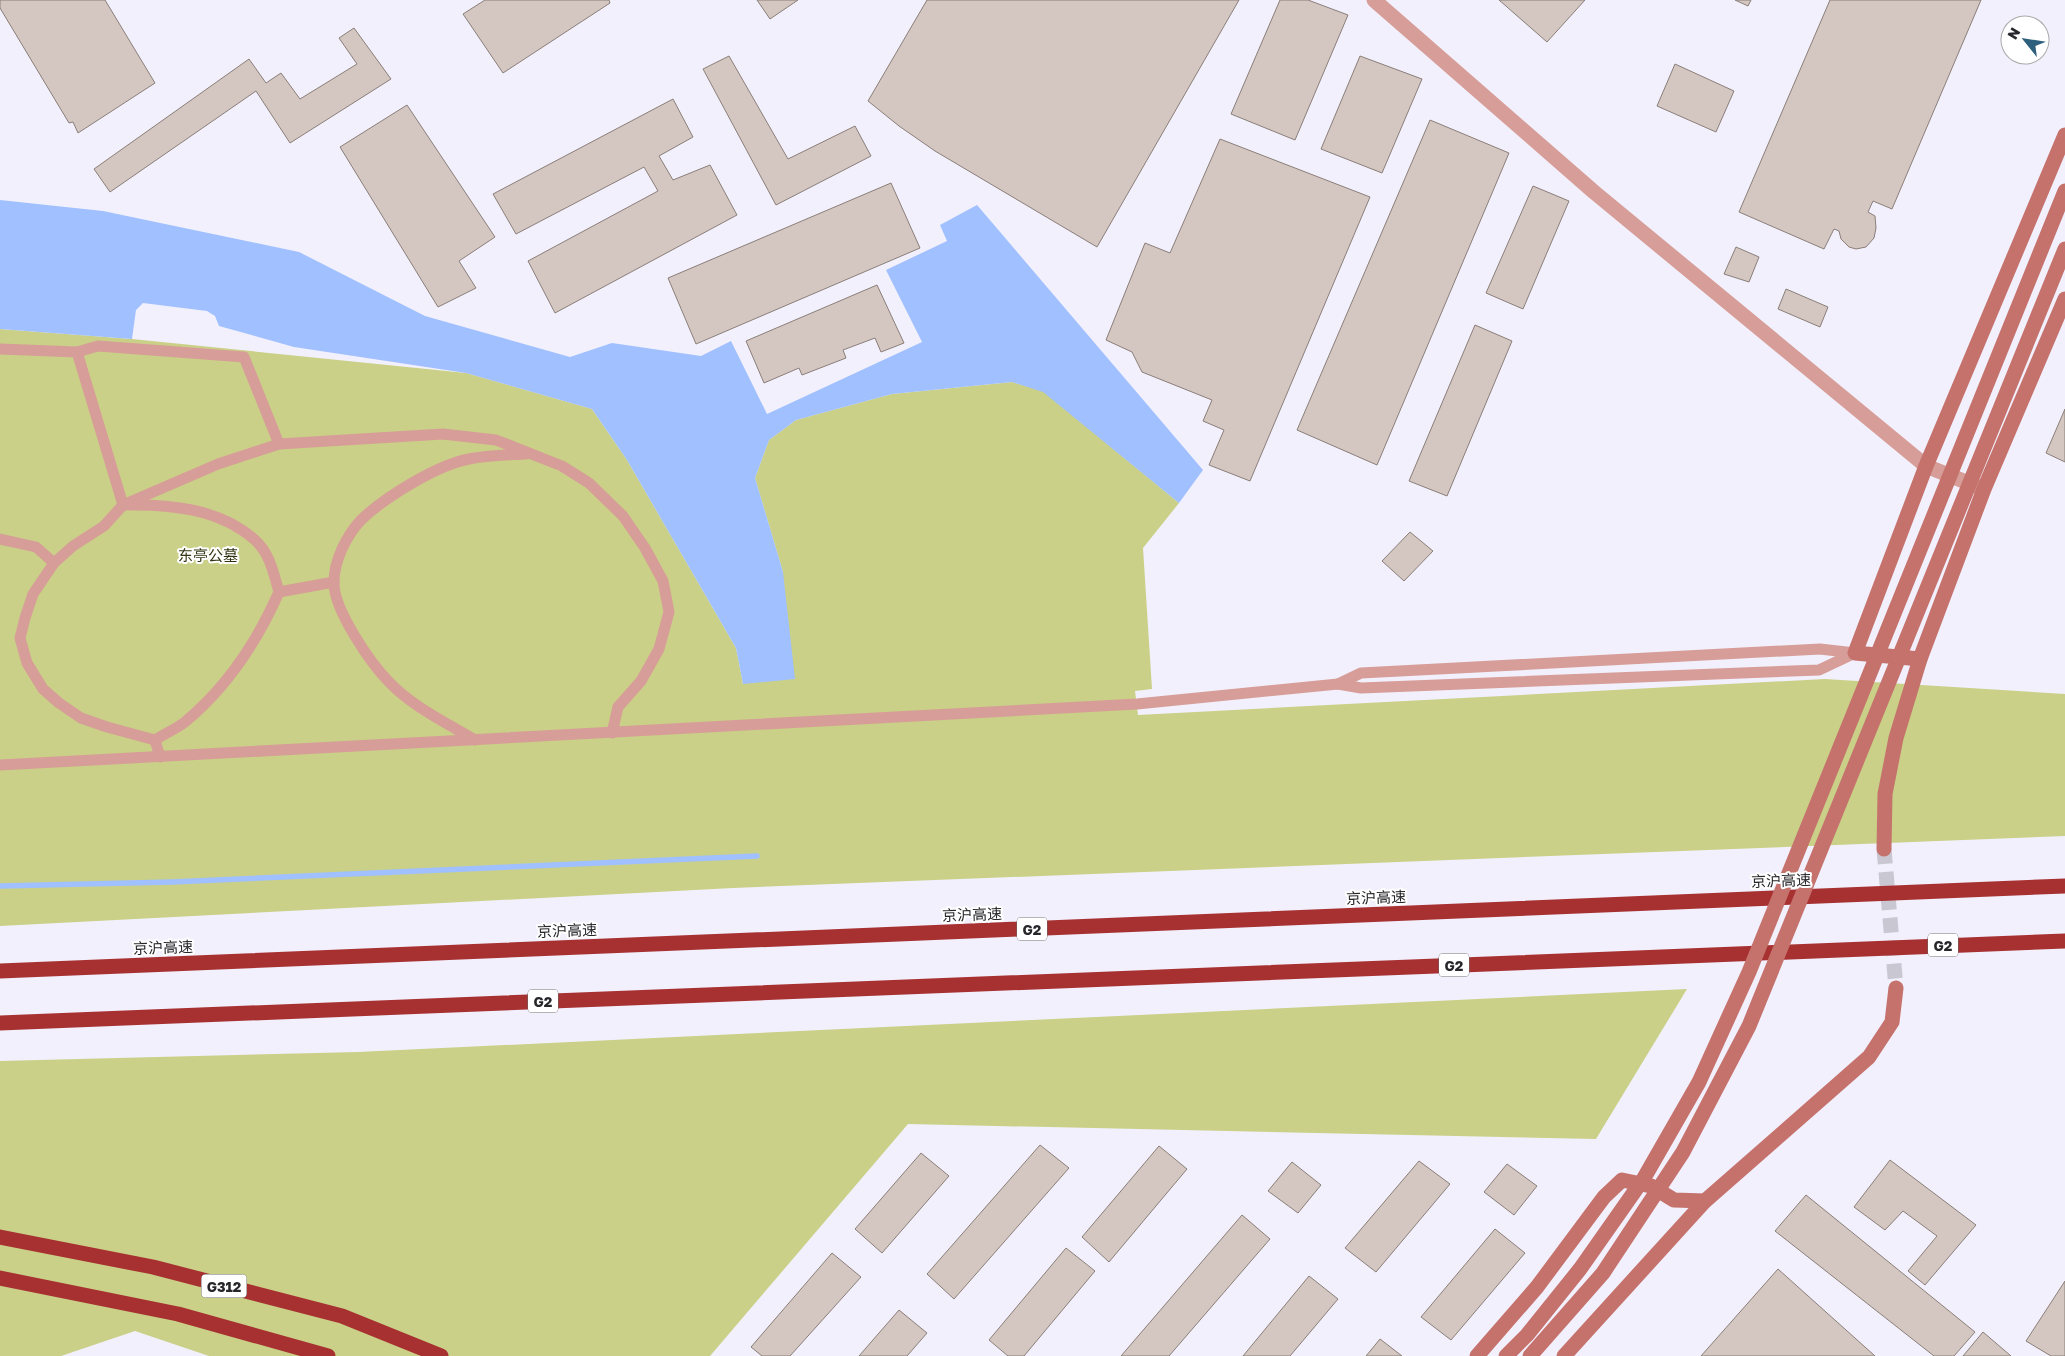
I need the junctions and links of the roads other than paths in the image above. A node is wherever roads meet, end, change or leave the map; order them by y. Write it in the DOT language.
graph roads {
  1 [pos="1374,0"];
  2 [pos="2065,134"];
  3 [pos="2065,191"];
  4 [pos="2065,249"];
  5 [pos="2065,300"];
  6 [pos="0,349"];
  7 [pos="78,352"];
  8 [pos="279,444"];
  9 [pos="530,453"];
  10 [pos="1926,466"];
  11 [pos="1984,489"];
  12 [pos="123,505"];
  13 [pos="0,538"];
  14 [pos="54,563"];
  15 [pos="334,582"];
  16 [pos="279,592"];
  17 [pos="1855,653"];
  18 [pos="1920,659"];
  19 [pos="1338,684"];
  20 [pos="612,732"];
  21 [pos="155,740"];
  22 [pos="475,740"];
  23 [pos="160,757"];
  24 [pos="0,765"];
  25 [pos="1884,849"];
  26 [pos="2065,886"];
  27 [pos="2065,940"];
  28 [pos="0,971"];
  29 [pos="1896,988"];
  30 [pos="0,1023"];
  31 [pos="1706,1201"];
  32 [pos="0,1237"];
  33 [pos="0,1278"];
  34 [pos="328,1356"];
  35 [pos="441,1356"];
  36 [pos="1477,1356"];
  37 [pos="1506,1356"];
  38 [pos="1530,1356"];
  39 [pos="1564,1356"];
  1 -- 10 [label="street"];
  2 -- 10 [label="main road"];
  3 -- 37 [label="main road, bridge"];
  4 -- 38 [label="main road, bridge"];
  5 -- 11 [label="main road"];
  6 -- 7 [label="lane"];
  7 -- 8 [label="lane"];
  7 -- 12 [label="lane"];
  8 -- 9 [label="lane"];
  8 -- 12 [label="lane"];
  9 -- 15 [label="lane"];
  9 -- 20 [label="lane"];
  10 -- 11 [label="street"];
  10 -- 17 [label="main road"];
  11 -- 18 [label="main road"];
  12 -- 14 [label="lane"];
  12 -- 16 [label="lane"];
  13 -- 14 [label="lane"];
  14 -- 21 [label="lane"];
  15 -- 16 [label="lane"];
  15 -- 22 [label="lane"];
  16 -- 21 [label="lane"];
  17 -- 18 [label="main road"];
  17 -- 19 [label="lane"];
  17 -- 19 [label="lane"];
  18 -- 25 [label="main road"];
  19 -- 20 [label="lane"];
  20 -- 22 [label="lane"];
  21 -- 23 [label="lane"];
  22 -- 23 [label="lane"];
  23 -- 24 [label="lane"];
  26 -- 28 [label="highway, 京沪高速 / G2"];
  27 -- 30 [label="highway, G2"];
  29 -- 31 [label="main road"];
  31 -- 36 [label="main road"];
  31 -- 39 [label="main road"];
  32 -- 35 [label="highway, G312"];
  33 -- 34 [label="highway, G312"];
}
